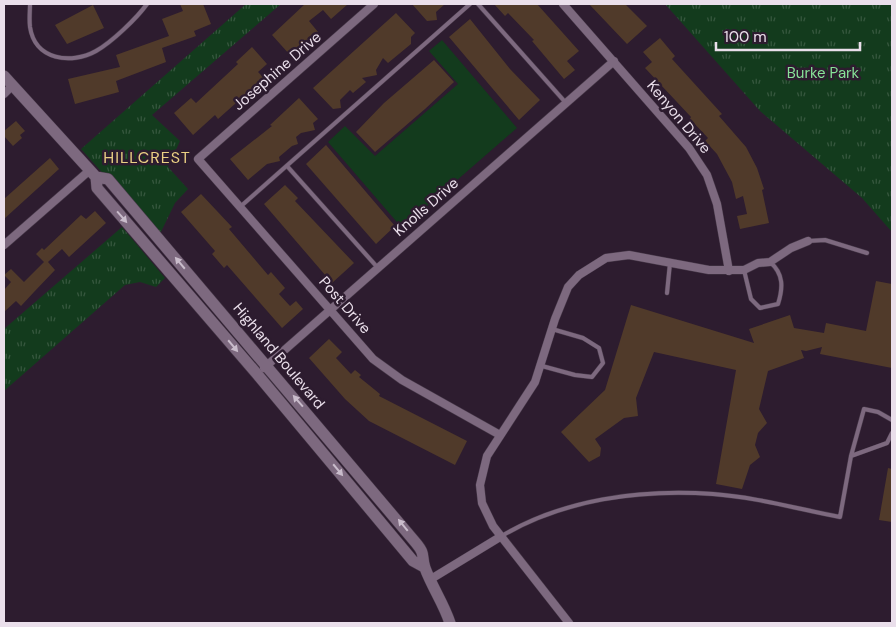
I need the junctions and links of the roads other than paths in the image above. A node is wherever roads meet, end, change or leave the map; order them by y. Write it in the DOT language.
graph roads {
  1 [pos="30,4"];
  2 [pos="147,4"];
  3 [pos="374,4"];
  4 [pos="470,4"];
  5 [pos="478,4"];
  6 [pos="563,4"];
  7 [pos="614,62"];
  8 [pos="4,76"];
  9 [pos="8,90"];
  10 [pos="566,103"];
  11 [pos="198,159"];
  12 [pos="287,166"];
  13 [pos="93,174"];
  14 [pos="240,207"];
  15 [pos="808,241"];
  16 [pos="4,245"];
  17 [pos="867,253"];
  18 [pos="670,262"];
  19 [pos="770,262"];
  20 [pos="378,268"];
  21 [pos="744,270"];
  22 [pos="729,271"];
  23 [pos="667,293"];
  24 [pos="330,310"];
  25 [pos="552,330"];
  26 [pos="267,366"];
  27 [pos="542,366"];
  28 [pos="257,374"];
  29 [pos="892,420"];
  30 [pos="892,433"];
  31 [pos="500,435"];
  32 [pos="851,456"];
  33 [pos="500,536"];
  34 [pos="424,567"];
  35 [pos="431,579"];
  36 [pos="450,623"];
  37 [pos="569,623"];
  1 -- 2 [label="lane"];
  3 -- 11 [label="street, Josephine Drive"];
  4 -- 12 [label="lane"];
  5 -- 10 [label="lane"];
  6 -- 7 [label="street, Kenyon Drive"];
  7 -- 10 [label="street, Knolls Drive"];
  7 -- 22 [label="street, Kenyon Drive"];
  8 -- 9 [label="main road, Highland Boulevard"];
  9 -- 13 [label="main road, Highland Boulevard"];
  10 -- 20 [label="street, Knolls Drive"];
  11 -- 14 [label="street, Post Drive"];
  12 -- 14 [label="lane"];
  12 -- 20 [label="lane"];
  13 -- 16 [label="street"];
  26 -- 13 [label="main road, Highland Boulevard, one-way"];
  13 -- 28 [label="main road, Highland Boulevard, one-way"];
  14 -- 24 [label="street, Post Drive"];
  15 -- 17 [label="lane"];
  15 -- 19 [label="street"];
  18 -- 22 [label="street"];
  18 -- 23 [label="lane"];
  18 -- 25 [label="street"];
  19 -- 21 [label="street"];
  19 -- 21 [label="lane"];
  20 -- 24 [label="street, Knolls Drive"];
  21 -- 22 [label="street"];
  24 -- 26 [label="street, Knolls Drive"];
  24 -- 31 [label="street, Post Drive"];
  25 -- 27 [label="street"];
  25 -- 27 [label="lane"];
  26 -- 28 [label="street, Knolls Drive"];
  34 -- 26 [label="main road, Highland Boulevard, one-way"];
  27 -- 31 [label="street"];
  28 -- 34 [label="main road, Highland Boulevard, one-way"];
  29 -- 32 [label="lane"];
  30 -- 32 [label="lane"];
  31 -- 33 [label="street"];
  32 -- 33 [label="lane"];
  33 -- 35 [label="street"];
  33 -- 37 [label="street"];
  34 -- 35 [label="main road, Highland Boulevard"];
  35 -- 36 [label="main road, Highland Boulevard"];
}
